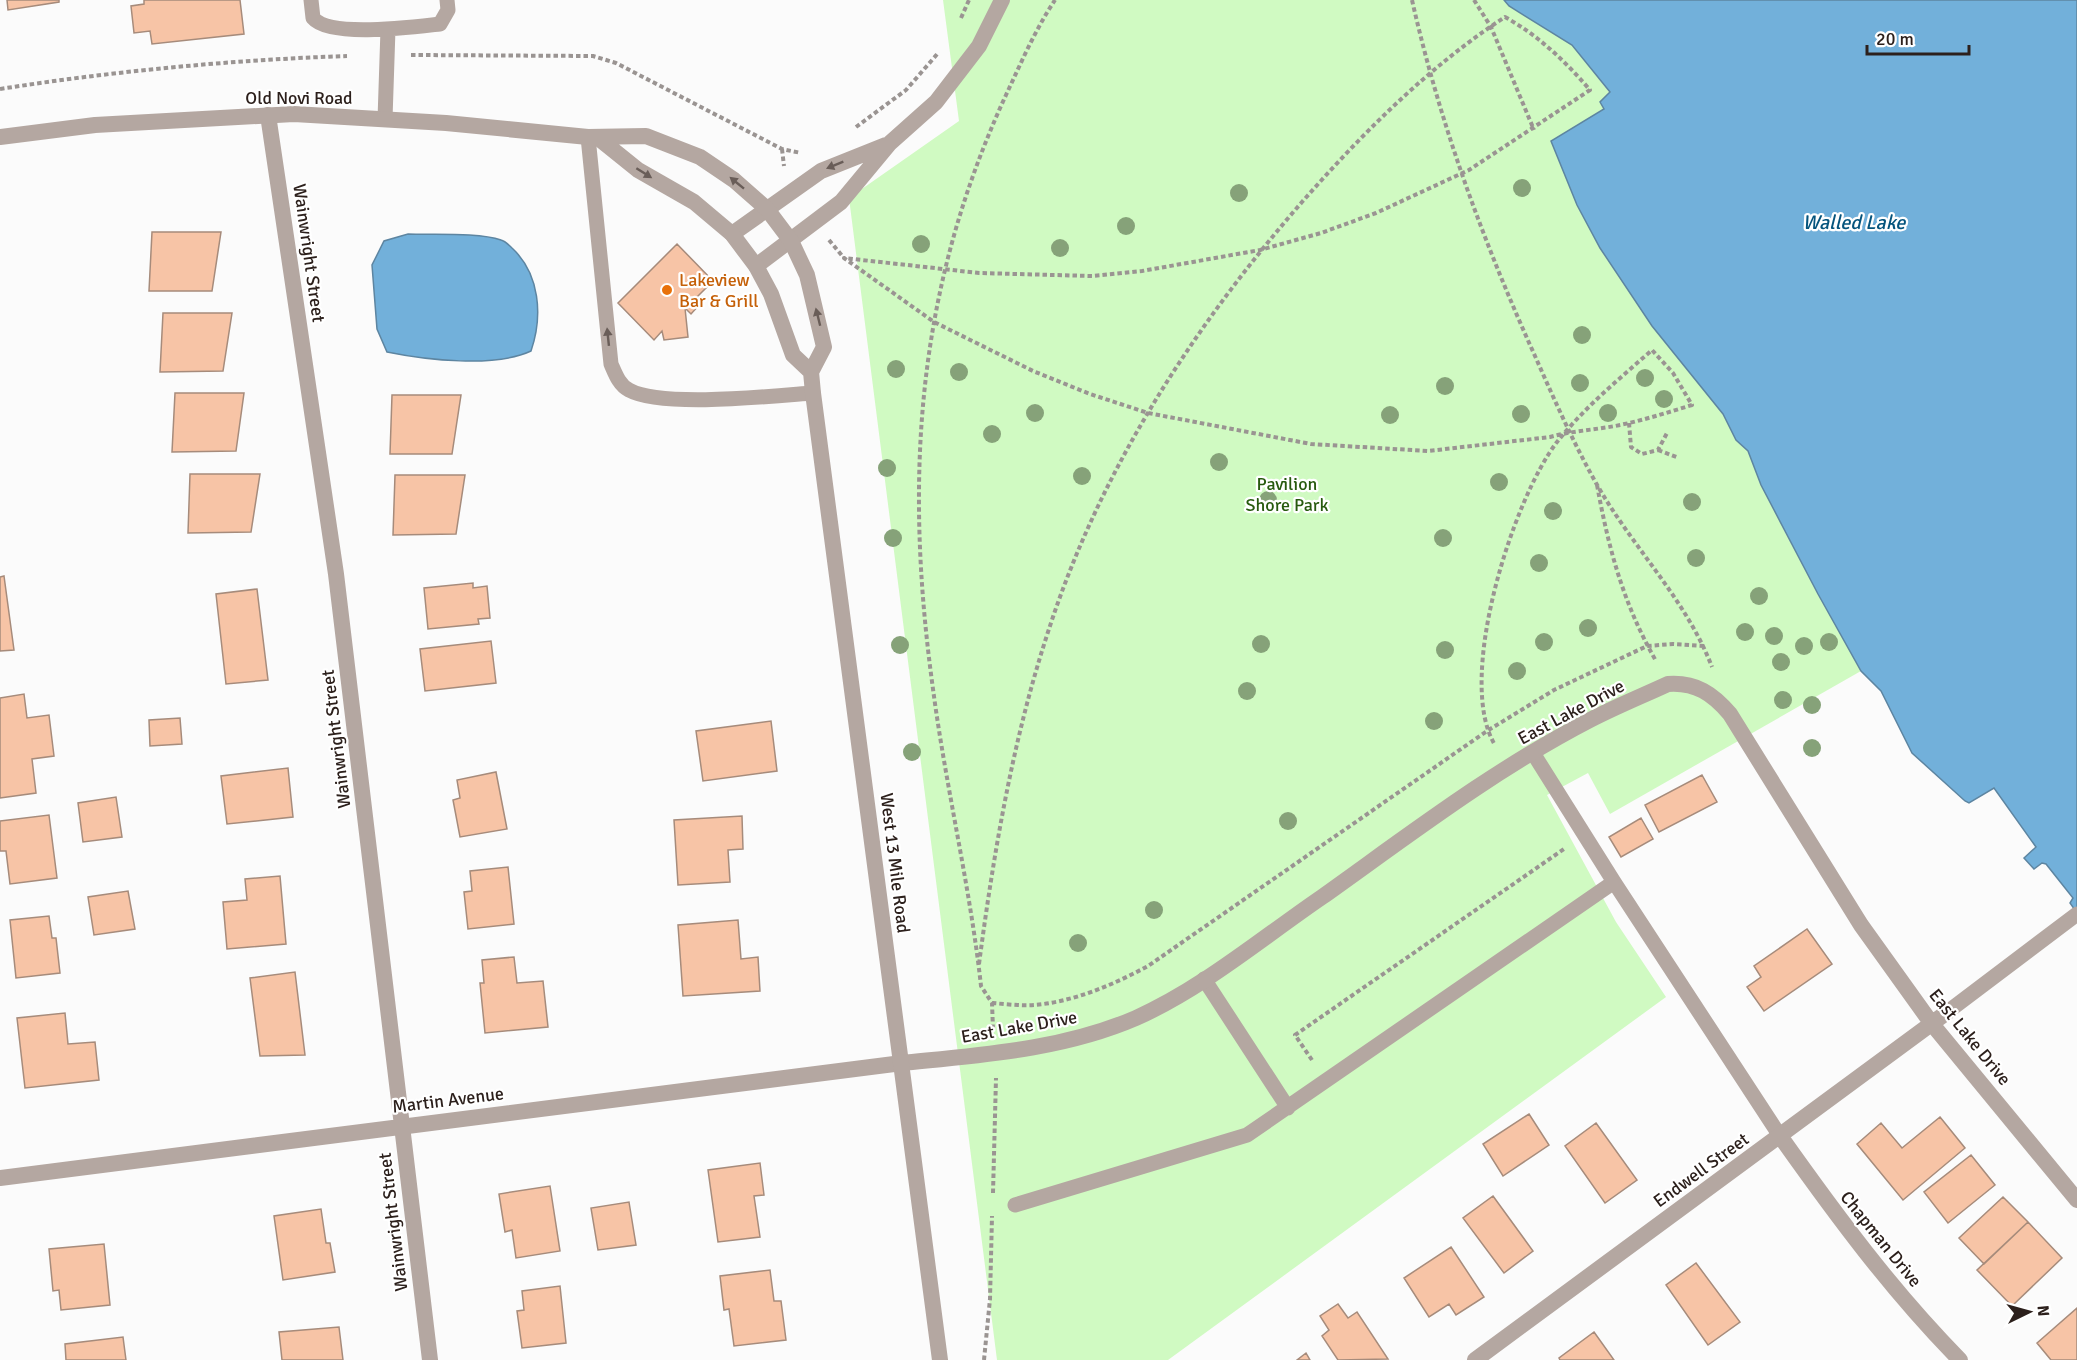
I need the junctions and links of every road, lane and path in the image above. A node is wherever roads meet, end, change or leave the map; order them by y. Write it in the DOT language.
graph roads {
  1 [pos="311,0"];
  2 [pos="447,0"];
  3 [pos="969,0"];
  4 [pos="1002,0"];
  5 [pos="1054,0"];
  6 [pos="1412,0"];
  7 [pos="1474,0"];
  8 [pos="957,26"];
  9 [pos="1491,27"];
  10 [pos="388,29"];
  11 [pos="940,50"];
  12 [pos="413,55"];
  13 [pos="352,56"];
  14 [pos="1430,72"];
  15 [pos="0,89"];
  16 [pos="268,115"];
  17 [pos="385,119"];
  18 [pos="853,129"];
  19 [pos="1533,129"];
  20 [pos="0,137"];
  21 [pos="593,137"];
  22 [pos="890,143"];
  23 [pos="803,153"];
  24 [pos="1460,174"];
  25 [pos="767,209"];
  26 [pos="732,234"];
  27 [pos="791,241"];
  28 [pos="1260,250"];
  29 [pos="756,266"];
  30 [pos="945,270"];
  31 [pos="934,322"];
  32 [pos="811,372"];
  33 [pos="813,393"];
  34 [pos="1148,413"];
  35 [pos="1629,423"];
  36 [pos="1569,432"];
  37 [pos="1667,433"];
  38 [pos="1658,450"];
  39 [pos="1679,458"];
  40 [pos="1597,485"];
  41 [pos="1647,646"];
  42 [pos="1704,646"];
  43 [pos="1668,684"];
  44 [pos="1730,714"];
  45 [pos="1487,731"];
  46 [pos="1533,753"];
  47 [pos="1509,767"];
  48 [pos="1559,841"];
  49 [pos="1614,882"];
  50 [pos="2077,914"];
  51 [pos="979,964"];
  52 [pos="1204,979"];
  53 [pos="992,1003"];
  54 [pos="1950,1010"];
  55 [pos="1932,1024"];
  56 [pos="993,1031"];
  57 [pos="902,1063"];
  58 [pos="1326,1082"];
  59 [pos="1287,1108"];
  60 [pos="402,1126"];
  61 [pos="1780,1136"];
  62 [pos="0,1178"];
  63 [pos="2077,1200"];
  64 [pos="1015,1205"];
  65 [pos="430,1360"];
  66 [pos="940,1360"];
  67 [pos="1475,1360"];
  68 [pos="1960,1360"];
  1 -- 10 [label="lane"];
  2 -- 10 [label="lane"];
  3 -- 8 [label="path"];
  4 -- 22 [label="street"];
  5 -- 30 [label="path"];
  6 -- 14 [label="path"];
  7 -- 9 [label="path"];
  9 -- 14 [label="path"];
  9 -- 19 [label="path"];
  9 -- 19 [label="path"];
  10 -- 17 [label="lane"];
  11 -- 18 [label="path"];
  12 -- 23 [label="path"];
  13 -- 15 [label="path"];
  14 -- 24 [label="path"];
  14 -- 28 [label="path"];
  16 -- 17 [label="street, Old Novi Road"];
  16 -- 20 [label="street, Old Novi Road"];
  16 -- 60 [label="street, Wainwright Street"];
  17 -- 21 [label="street, Old Novi Road"];
  19 -- 24 [label="path"];
  25 -- 21 [label="street, Old Novi Road, one-way"];
  21 -- 26 [label="street, one-way"];
  33 -- 21 [label="lane, one-way"];
  22 -- 25 [label="street, one-way"];
  22 -- 27 [label="street"];
  24 -- 28 [label="path"];
  24 -- 36 [label="path"];
  25 -- 26 [label="street"];
  25 -- 27 [label="street, Old Novi Road"];
  26 -- 29 [label="street"];
  27 -- 29 [label="street"];
  32 -- 27 [label="street, one-way"];
  28 -- 30 [label="path"];
  28 -- 34 [label="path"];
  29 -- 32 [label="street"];
  30 -- 31 [label="path"];
  30 -- 31 [label="path"];
  31 -- 34 [label="path"];
  31 -- 51 [label="path"];
  32 -- 33 [label="street, West 13 Mile Road"];
  33 -- 57 [label="street, West 13 Mile Road"];
  34 -- 36 [label="path"];
  34 -- 51 [label="path"];
  35 -- 36 [label="path"];
  35 -- 36 [label="path"];
  35 -- 38 [label="path"];
  36 -- 40 [label="path"];
  36 -- 45 [label="path"];
  37 -- 38 [label="path"];
  38 -- 39 [label="path"];
  40 -- 41 [label="path"];
  40 -- 42 [label="path"];
  41 -- 42 [label="path"];
  41 -- 43 [label="path"];
  41 -- 45 [label="path"];
  42 -- 44 [label="path"];
  43 -- 44 [label="street, East Lake Drive"];
  43 -- 46 [label="street, East Lake Drive"];
  44 -- 55 [label="street, East Lake Drive"];
  45 -- 47 [label="path"];
  45 -- 53 [label="path"];
  46 -- 47 [label="street, East Lake Drive"];
  46 -- 49 [label="lane"];
  47 -- 52 [label="street, East Lake Drive"];
  48 -- 58 [label="path"];
  49 -- 58 [label="lane"];
  49 -- 61 [label="lane"];
  50 -- 54 [label="lane"];
  51 -- 53 [label="path"];
  52 -- 57 [label="street, East Lake Drive"];
  52 -- 59 [label="lane"];
  53 -- 56 [label="path"];
  54 -- 55 [label="street, Endwell Street"];
  55 -- 61 [label="street, Endwell Street"];
  55 -- 63 [label="street, East Lake Drive"];
  57 -- 60 [label="street, Martin Avenue"];
  57 -- 66 [label="street, West 13 Mile Road"];
  58 -- 59 [label="lane"];
  59 -- 64 [label="lane"];
  60 -- 62 [label="street, Martin Avenue"];
  60 -- 65 [label="street, Wainwright Street"];
  61 -- 67 [label="street, Endwell Street"];
  61 -- 68 [label="street, Chapman Drive"];
}
